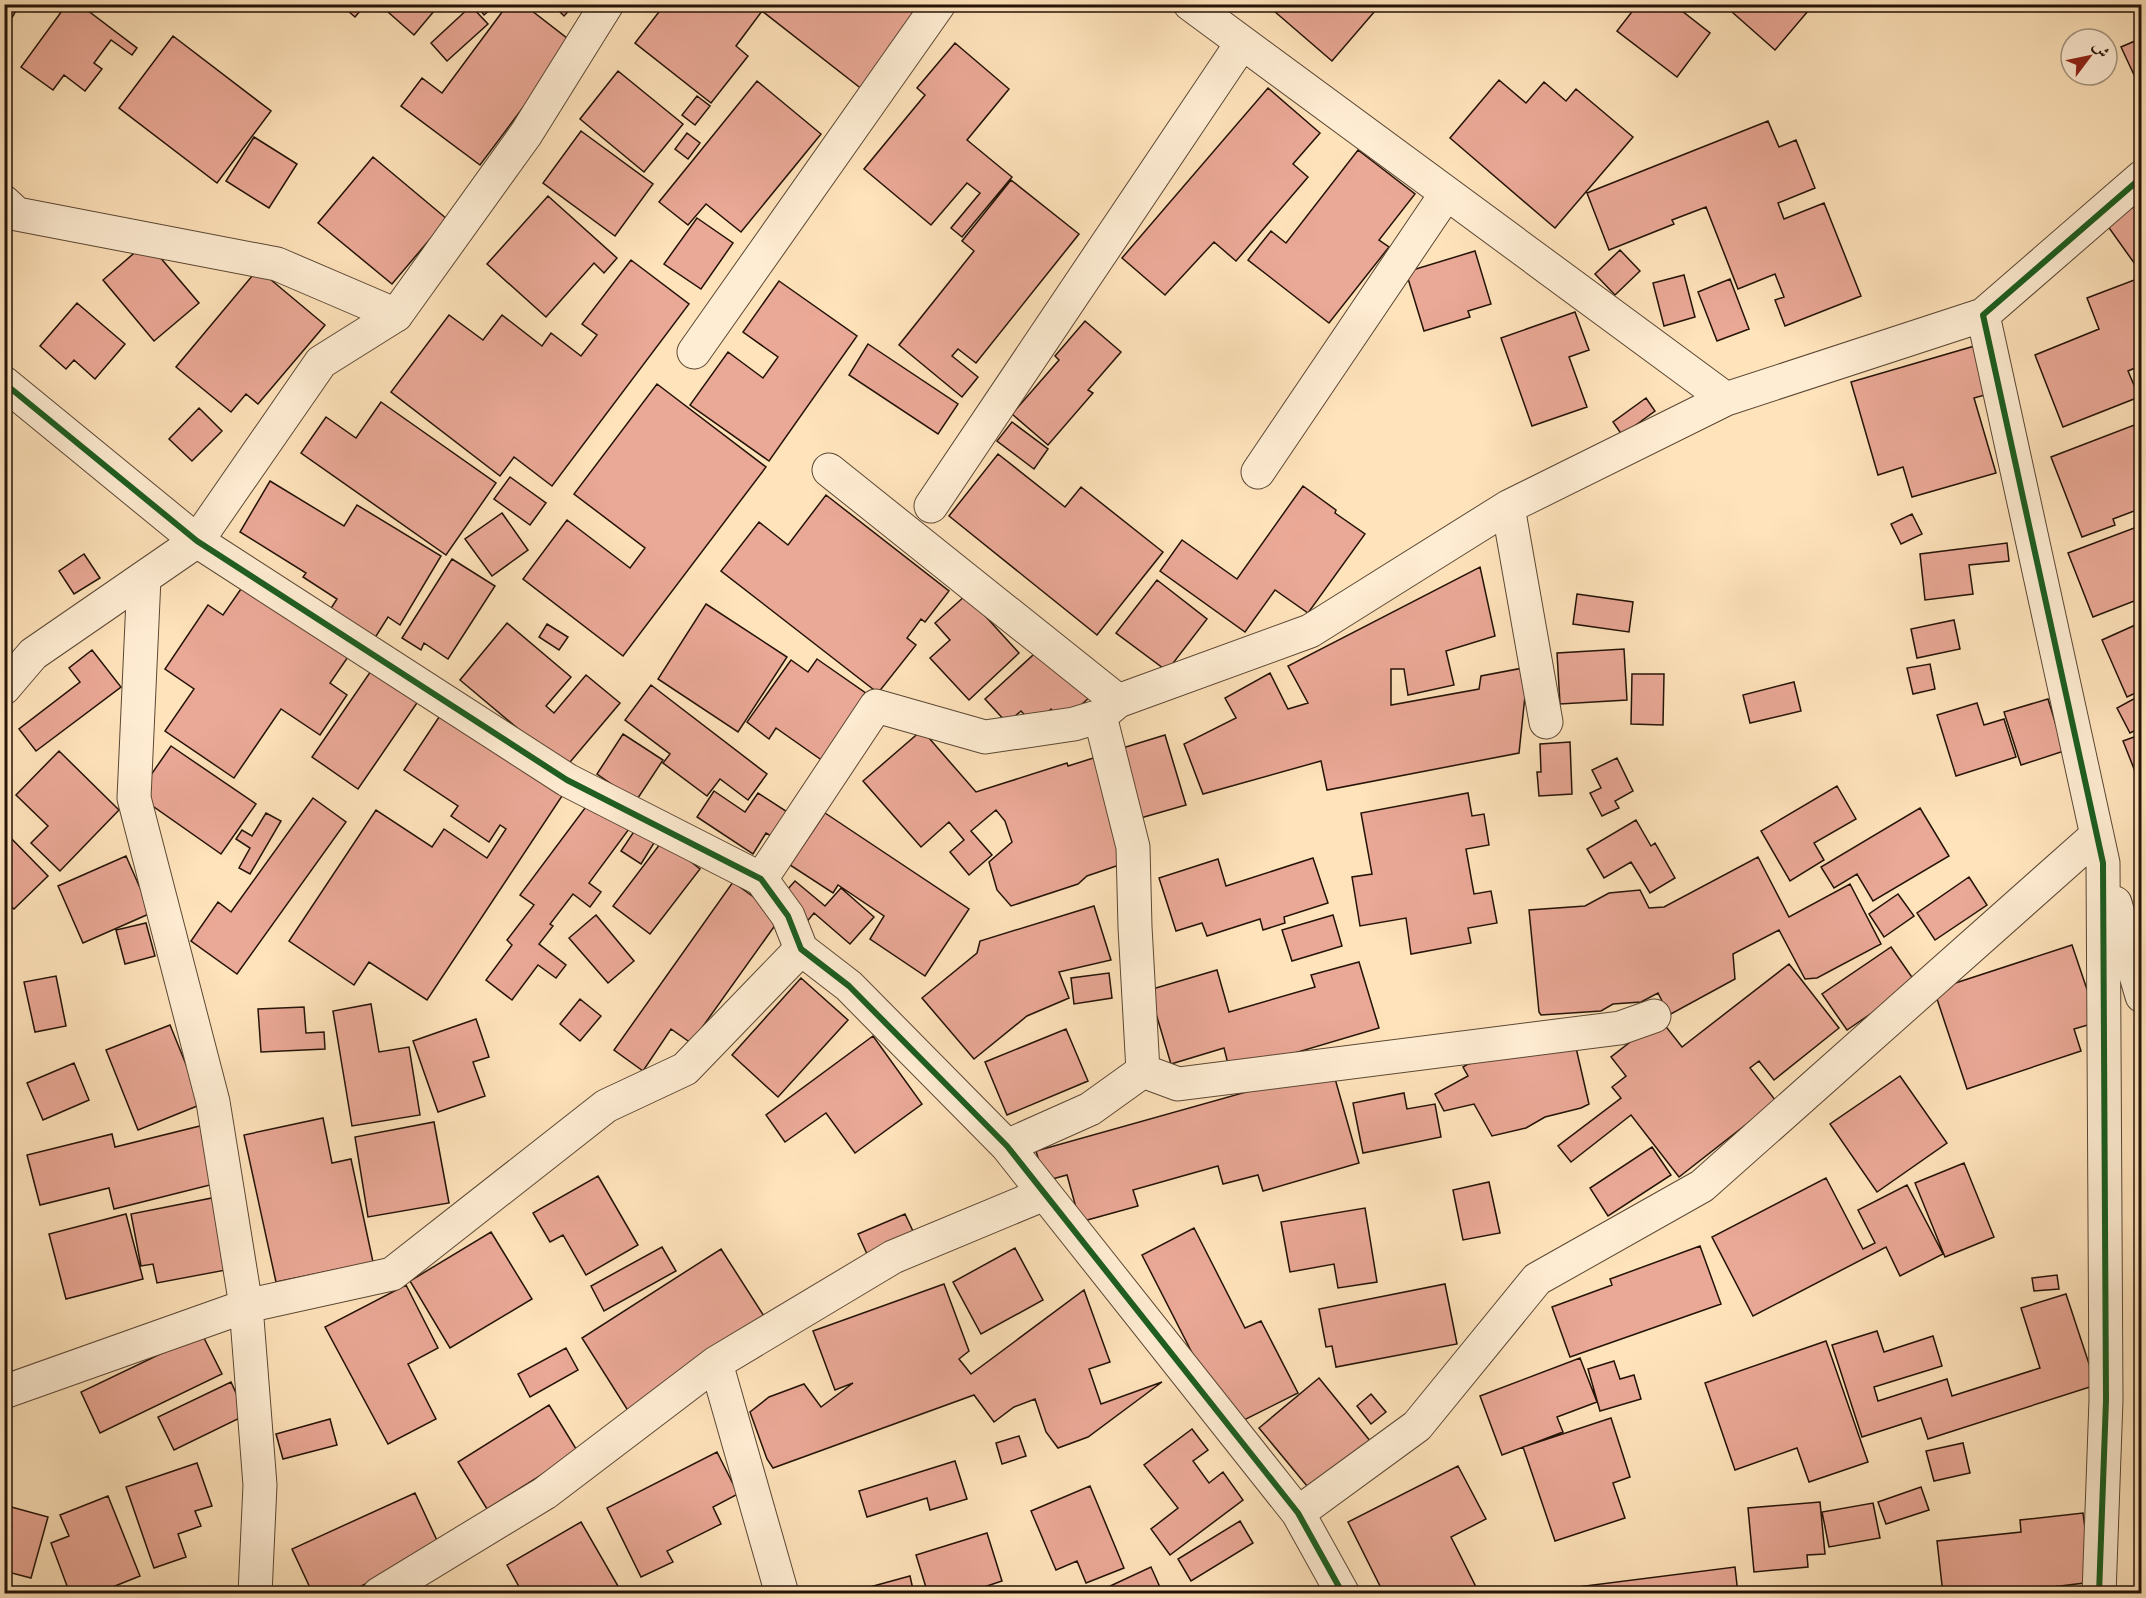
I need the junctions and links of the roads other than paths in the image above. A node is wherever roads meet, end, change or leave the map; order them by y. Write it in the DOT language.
graph roads {
  1 [pos="607,4"];
  2 [pos="939,4"];
  3 [pos="1190,4"];
  4 [pos="1242,43"];
  5 [pos="2142,177"];
  6 [pos="1446,194"];
  7 [pos="9,215"];
  8 [pos="396,315"];
  9 [pos="1983,315"];
  10 [pos="694,352"];
  11 [pos="4,383"];
  12 [pos="1726,399"];
  13 [pos="829,470"];
  14 [pos="1258,472"];
  15 [pos="931,506"];
  16 [pos="1508,507"];
  17 [pos="197,541"];
  18 [pos="144,578"];
  19 [pos="4,688"];
  20 [pos="1109,708"];
  21 [pos="1546,722"];
  22 [pos="2100,849"];
  23 [pos="761,879"];
  24 [pos="2131,922"];
  25 [pos="801,949"];
  26 [pos="2142,996"];
  27 [pos="1654,1016"];
  28 [pos="1143,1071"];
  29 [pos="1007,1146"];
  30 [pos="1044,1194"];
  31 [pos="246,1306"];
  32 [pos="717,1363"];
  33 [pos="4,1392"];
  34 [pos="1298,1513"];
  35 [pos="255,1593"];
  36 [pos="379,1593"];
  37 [pos="782,1593"];
  38 [pos="1343,1593"];
  39 [pos="2099,1593"];
  1 -- 8 [label="street"];
  2 -- 10 [label="street"];
  3 -- 4 [label="street"];
  4 -- 6 [label="street"];
  4 -- 15 [label="street"];
  5 -- 9 [label="street"];
  6 -- 12 [label="street"];
  6 -- 14 [label="street"];
  7 -- 8 [label="street"];
  8 -- 17 [label="street"];
  9 -- 12 [label="street"];
  9 -- 22 [label="street"];
  11 -- 17 [label="street"];
  12 -- 16 [label="street"];
  13 -- 20 [label="street"];
  16 -- 20 [label="street"];
  16 -- 21 [label="street"];
  17 -- 18 [label="street"];
  17 -- 23 [label="street"];
  18 -- 19 [label="street"];
  18 -- 31 [label="street"];
  20 -- 23 [label="street"];
  20 -- 28 [label="street"];
  22 -- 24 [label="street"];
  22 -- 34 [label="street"];
  22 -- 39 [label="street"];
  23 -- 25 [label="street"];
  24 -- 26 [label="street"];
  25 -- 29 [label="street"];
  25 -- 31 [label="street"];
  27 -- 28 [label="street"];
  28 -- 29 [label="street"];
  29 -- 30 [label="street"];
  30 -- 32 [label="street"];
  30 -- 34 [label="street"];
  31 -- 33 [label="street"];
  31 -- 35 [label="street"];
  32 -- 36 [label="street"];
  32 -- 37 [label="street"];
  34 -- 38 [label="street"];
}
